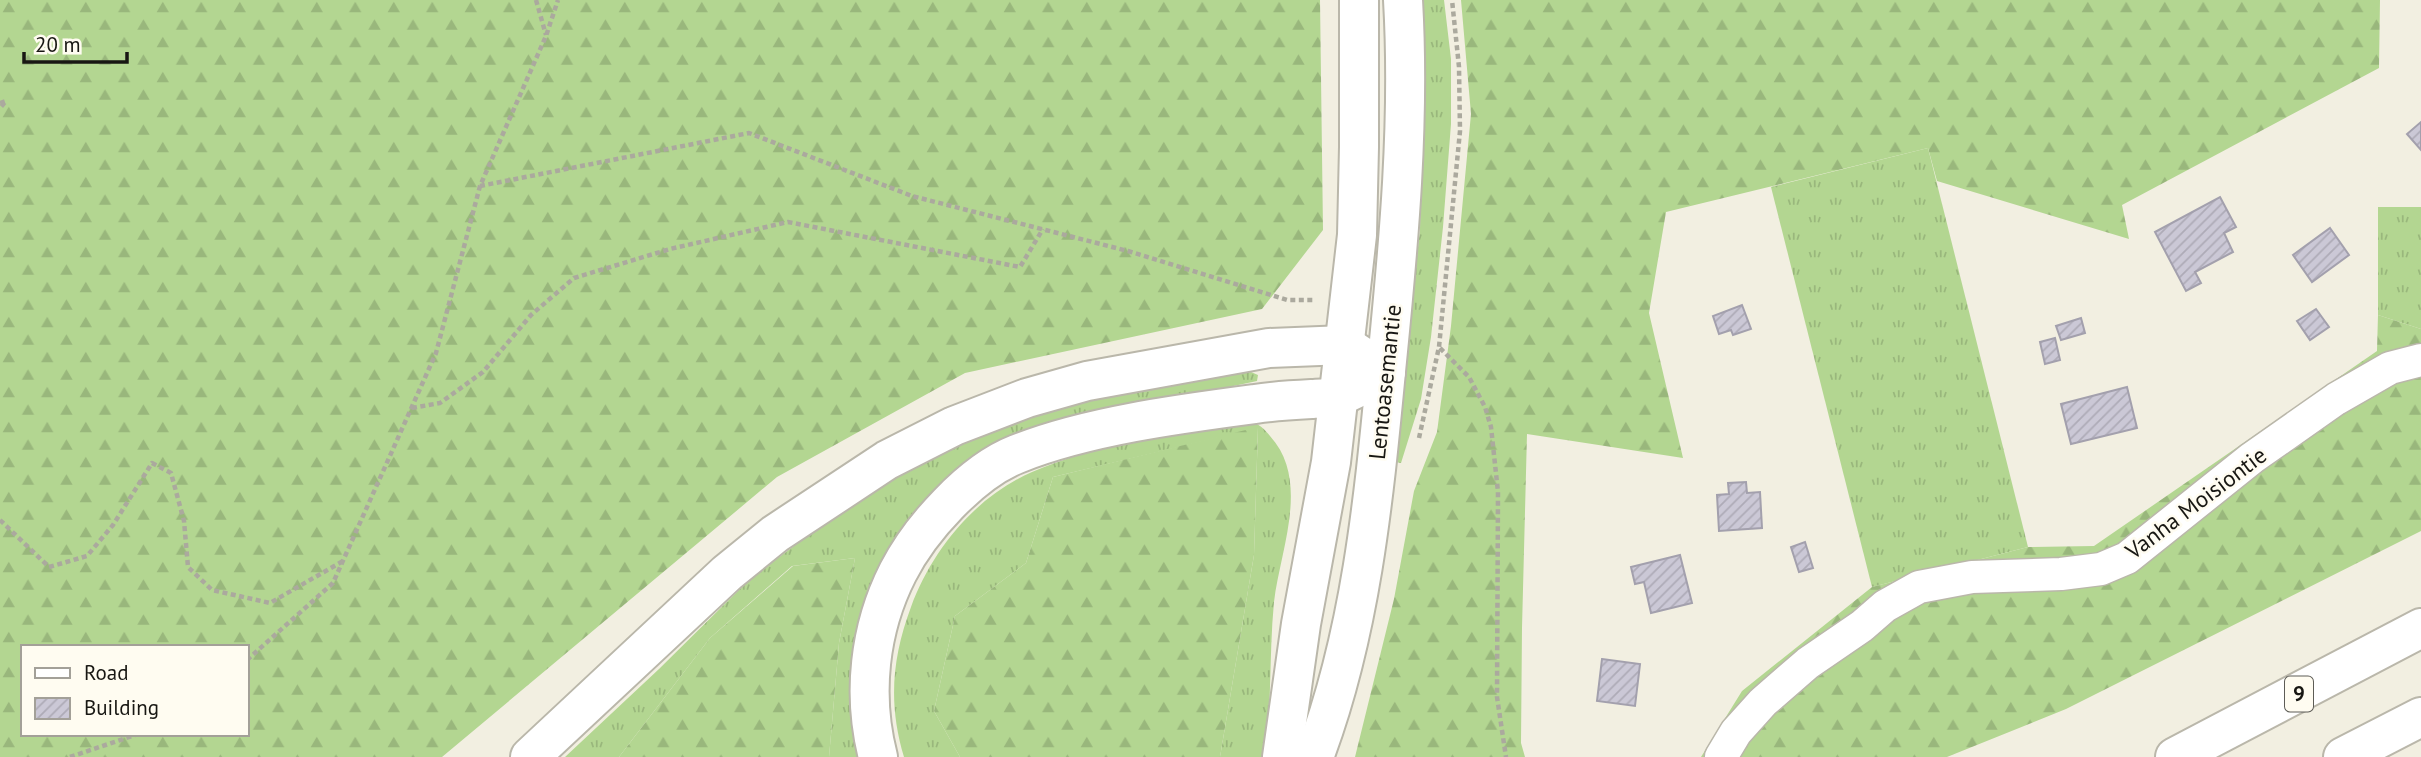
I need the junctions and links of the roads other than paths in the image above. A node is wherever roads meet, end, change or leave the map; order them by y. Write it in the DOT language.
graph roads {
  1 [pos="1359,0"];
  2 [pos="1403,0"];
  3 [pos="1345,345"];
  4 [pos="2421,360"];
  5 [pos="1386,372"];
  6 [pos="1338,397"];
  7 [pos="2421,628"];
  8 [pos="2421,717"];
  9 [pos="530,757"];
  10 [pos="878,757"];
  11 [pos="1282,757"];
  12 [pos="1314,757"];
  13 [pos="1721,757"];
  14 [pos="2175,757"];
  15 [pos="2343,757"];
  1 -- 3 [label="main road, Lentoasemantie"];
  2 -- 5 [label="main road, Lentoasemantie"];
  3 -- 5 [label="main road"];
  3 -- 6 [label="main road, Lentoasemantie"];
  3 -- 9 [label="main road"];
  4 -- 13 [label="street, Vanha Moisiontie"];
  5 -- 6 [label="main road"];
  5 -- 12 [label="main road, Lentoasemantie"];
  6 -- 10 [label="main road"];
  6 -- 11 [label="main road, Lentoasemantie"];
  7 -- 14 [label="main road, 9"];
  8 -- 15 [label="main road"];
}
